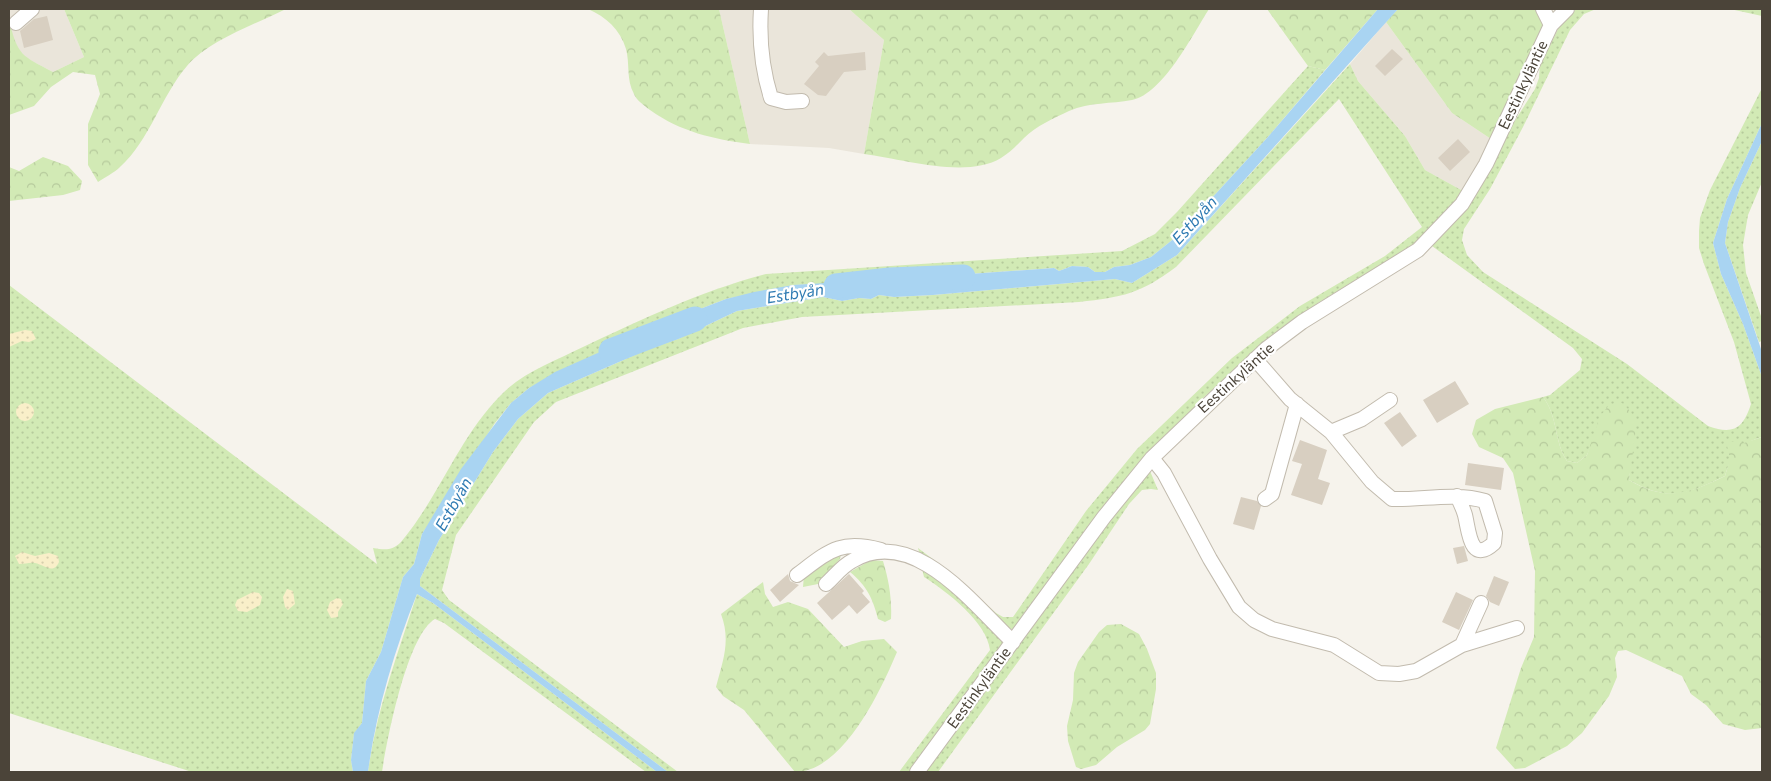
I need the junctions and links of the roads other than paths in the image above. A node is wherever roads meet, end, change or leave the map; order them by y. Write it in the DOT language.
graph roads {
  1 [pos="32,9"];
  2 [pos="761,9"];
  3 [pos="1543,9"];
  4 [pos="1567,9"];
  5 [pos="16,23"];
  6 [pos="1551,25"];
  7 [pos="802,101"];
  8 [pos="1255,359"];
  9 [pos="1390,400"];
  10 [pos="1297,404"];
  11 [pos="1331,432"];
  12 [pos="1152,458"];
  13 [pos="1457,496"];
  14 [pos="1264,499"];
  15 [pos="882,550"];
  16 [pos="797,575"];
  17 [pos="826,584"];
  18 [pos="1482,603"];
  19 [pos="1517,628"];
  20 [pos="1013,642"];
  21 [pos="1462,644"];
  22 [pos="917,772"];
  1 -- 5 [label="street"];
  2 -- 7 [label="street"];
  3 -- 6 [label="street"];
  4 -- 6 [label="street, Eestinkyläntie"];
  6 -- 8 [label="street, Eestinkyläntie"];
  8 -- 10 [label="street"];
  8 -- 12 [label="street, Eestinkyläntie"];
  9 -- 11 [label="street"];
  10 -- 11 [label="street"];
  10 -- 14 [label="street"];
  11 -- 13 [label="street"];
  12 -- 20 [label="street, Eestinkyläntie"];
  12 -- 21 [label="street"];
  15 -- 16 [label="street"];
  15 -- 17 [label="street"];
  15 -- 20 [label="street"];
  18 -- 21 [label="street"];
  19 -- 21 [label="street"];
  20 -- 22 [label="street, Eestinkyläntie"];
}
